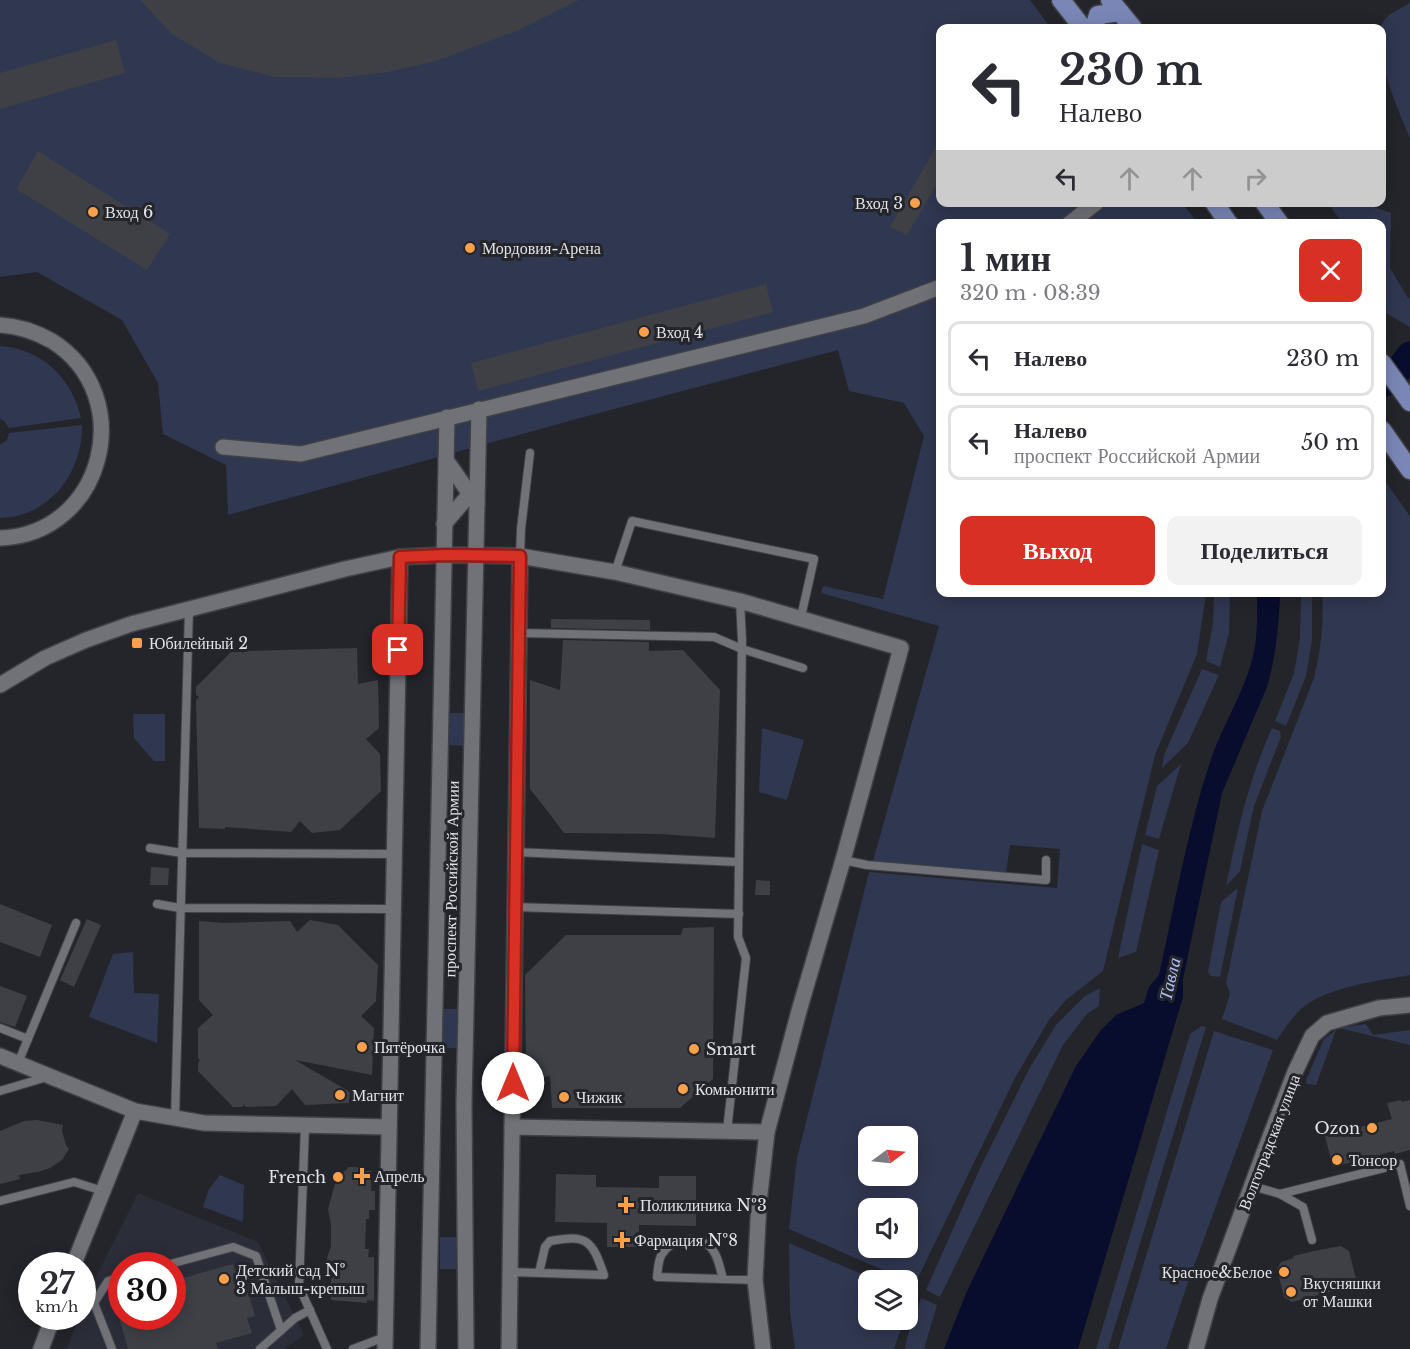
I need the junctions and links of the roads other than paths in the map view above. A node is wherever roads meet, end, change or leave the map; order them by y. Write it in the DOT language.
graph roads {
  1 [pos="1061,0"];
  2 [pos="1115,6"];
  3 [pos="1080,24"];
  4 [pos="1095,24"];
  5 [pos="1129,24"];
  6 [pos="1091,207"];
  7 [pos="1075,219"];
  8 [pos="936,289"];
  9 [pos="0,325"];
  10 [pos="1386,369"];
  11 [pos="1410,402"];
  12 [pos="479,409"];
  13 [pos="447,417"];
  14 [pos="1386,437"];
  15 [pos="223,447"];
  16 [pos="478,448"];
  17 [pos="530,453"];
  18 [pos="1410,470"];
  19 [pos="448,471"];
  20 [pos="475,495"];
  21 [pos="444,524"];
  22 [pos="0,538"];
  23 [pos="444,555"];
  24 [pos="476,555"];
  25 [pos="520,556"];
  26 [pos="400,557"];
  27 [pos="615,572"];
  28 [pos="740,601"];
  29 [pos="189,608"];
  30 [pos="801,617"];
  31 [pos="520,633"];
  32 [pos="742,649"];
  33 [pos="802,668"];
  34 [pos="0,685"];
  35 [pos="150,848"];
  36 [pos="515,852"];
  37 [pos="182,853"];
  38 [pos="395,854"];
  39 [pos="843,860"];
  40 [pos="1046,860"];
  41 [pos="738,862"];
  42 [pos="157,904"];
  43 [pos="514,907"];
  44 [pos="180,908"];
  45 [pos="393,909"];
  46 [pos="739,914"];
  47 [pos="76,923"];
  48 [pos="1410,1005"];
  49 [pos="0,1028"];
  50 [pos="28,1039"];
  51 [pos="0,1056"];
  52 [pos="18,1063"];
  53 [pos="47,1077"];
  54 [pos="0,1091"];
  55 [pos="135,1111"];
  56 [pos="174,1118"];
  57 [pos="305,1126"];
  58 [pos="389,1127"];
  59 [pos="512,1127"];
  60 [pos="727,1131"];
  61 [pos="767,1132"];
  62 [pos="1252,1186"];
  63 [pos="103,1191"];
  64 [pos="1280,1194"];
  65 [pos="0,1201"];
  66 [pos="1410,1206"];
  67 [pos="1312,1240"];
  68 [pos="79,1252"];
  69 [pos="186,1259"];
  70 [pos="510,1272"];
  71 [pos="539,1273"];
  72 [pos="723,1278"];
  73 [pos="755,1280"];
  74 [pos="108,1281"];
  75 [pos="96,1300"];
  76 [pos="96,1308"];
  77 [pos="310,1310"];
  78 [pos="48,1330"];
  79 [pos="281,1330"];
  80 [pos="385,1343"];
  81 [pos="41,1349"];
  82 [pos="112,1349"];
  83 [pos="260,1349"];
  84 [pos="327,1349"];
  85 [pos="353,1349"];
  86 [pos="428,1349"];
  87 [pos="466,1349"];
  88 [pos="509,1349"];
  89 [pos="763,1349"];
  90 [pos="1196,1349"];
  1 -- 3 [label="main road"];
  2 -- 4 [label="main road"];
  2 -- 5 [label="main road"];
  6 -- 7 [label="street"];
  8 -- 12 [label="street"];
  9 -- 22 [label="street"];
  10 -- 11 [label="main road"];
  12 -- 13 [label="street"];
  12 -- 16 [label="street, проспект Российской Армии"];
  13 -- 15 [label="street"];
  13 -- 19 [label="street, проспект Российской Армии"];
  14 -- 18 [label="main road"];
  16 -- 19 [label="street"];
  16 -- 20 [label="street, проспект Российской Армии"];
  17 -- 25 [label="lane"];
  19 -- 20 [label="street"];
  19 -- 21 [label="street, проспект Российской Армии"];
  20 -- 21 [label="street"];
  20 -- 24 [label="street, проспект Российской Армии"];
  21 -- 23 [label="street, проспект Российской Армии"];
  23 -- 24 [label="street"];
  23 -- 26 [label="street"];
  23 -- 86 [label="street, проспект Российской Армии"];
  24 -- 25 [label="street"];
  24 -- 87 [label="street, проспект Российской Армии"];
  25 -- 27 [label="street"];
  25 -- 31 [label="street"];
  26 -- 29 [label="street"];
  26 -- 38 [label="street"];
  27 -- 28 [label="street"];
  27 -- 30 [label="lane"];
  28 -- 30 [label="street"];
  28 -- 32 [label="lane"];
  29 -- 34 [label="street"];
  29 -- 37 [label="lane"];
  30 -- 39 [label="street"];
  31 -- 32 [label="lane"];
  31 -- 36 [label="street"];
  32 -- 33 [label="lane"];
  32 -- 41 [label="lane"];
  35 -- 37 [label="lane"];
  36 -- 41 [label="lane"];
  36 -- 43 [label="street"];
  37 -- 38 [label="lane"];
  37 -- 44 [label="lane"];
  38 -- 45 [label="street"];
  39 -- 40 [label="lane"];
  39 -- 61 [label="street"];
  41 -- 46 [label="lane"];
  42 -- 44 [label="lane"];
  43 -- 46 [label="lane"];
  43 -- 59 [label="street"];
  44 -- 45 [label="lane"];
  44 -- 56 [label="lane"];
  45 -- 58 [label="street"];
  46 -- 60 [label="lane"];
  47 -- 50 [label="lane"];
  48 -- 62 [label="street, Волгоградская улица"];
  49 -- 50 [label="lane"];
  50 -- 52 [label="lane"];
  51 -- 52 [label="street"];
  52 -- 53 [label="street"];
  53 -- 54 [label="lane"];
  53 -- 55 [label="street"];
  55 -- 56 [label="street"];
  55 -- 63 [label="street"];
  56 -- 57 [label="street"];
  57 -- 58 [label="street"];
  57 -- 77 [label="lane"];
  58 -- 80 [label="street"];
  59 -- 60 [label="street"];
  59 -- 70 [label="street"];
  60 -- 61 [label="street"];
  61 -- 73 [label="street"];
  62 -- 64 [label="lane"];
  62 -- 90 [label="street, Волгоградская улица"];
  63 -- 65 [label="lane"];
  63 -- 68 [label="street"];
  64 -- 66 [label="lane"];
  64 -- 67 [label="lane"];
  69 -- 79 [label="lane"];
  70 -- 71 [label="lane"];
  70 -- 88 [label="street"];
  71 -- 71 [label="lane"];
  72 -- 72 [label="lane"];
  72 -- 73 [label="lane"];
  73 -- 89 [label="street"];
  74 -- 75 [label="lane"];
  76 -- 82 [label="lane"];
  77 -- 79 [label="lane"];
  77 -- 84 [label="lane"];
  78 -- 81 [label="street"];
  79 -- 83 [label="lane"];
  80 -- 85 [label="lane"];
}
